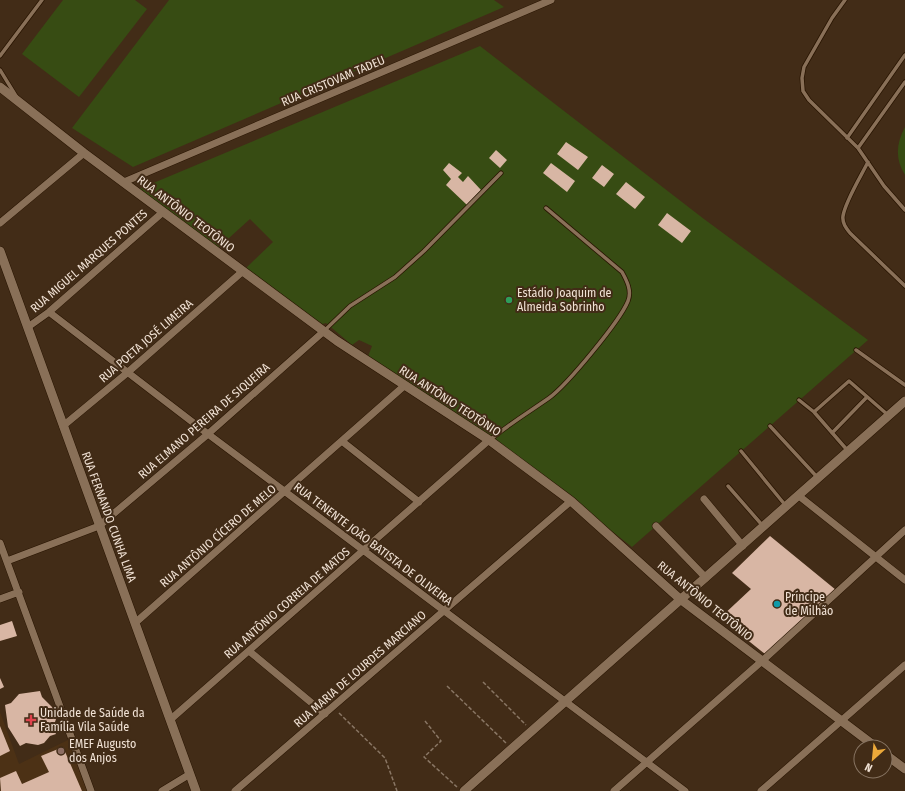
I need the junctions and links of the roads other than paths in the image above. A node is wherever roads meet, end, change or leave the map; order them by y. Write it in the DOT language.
graph roads {
  1 [pos="42,0"];
  2 [pos="551,0"];
  3 [pos="845,0"];
  4 [pos="905,54"];
  5 [pos="0,56"];
  6 [pos="0,70"];
  7 [pos="905,82"];
  8 [pos="0,87"];
  9 [pos="20,104"];
  10 [pos="847,138"];
  11 [pos="858,148"];
  12 [pos="84,153"];
  13 [pos="868,162"];
  14 [pos="501,173"];
  15 [pos="124,182"];
  16 [pos="546,208"];
  17 [pos="905,210"];
  18 [pos="164,212"];
  19 [pos="0,223"];
  20 [pos="0,251"];
  21 [pos="243,271"];
  22 [pos="3,272"];
  23 [pos="905,286"];
  24 [pos="49,312"];
  25 [pos="28,327"];
  26 [pos="323,332"];
  27 [pos="856,350"];
  28 [pos="127,373"];
  29 [pos="905,385"];
  30 [pos="404,386"];
  31 [pos="867,397"];
  32 [pos="799,400"];
  33 [pos="905,401"];
  34 [pos="814,412"];
  35 [pos="888,416"];
  36 [pos="63,426"];
  37 [pos="770,426"];
  38 [pos="832,433"];
  39 [pos="208,434"];
  40 [pos="489,440"];
  41 [pos="343,442"];
  42 [pos="742,451"];
  43 [pos="848,452"];
  44 [pos="818,478"];
  45 [pos="728,486"];
  46 [pos="286,491"];
  47 [pos="799,496"];
  48 [pos="704,499"];
  49 [pos="571,501"];
  50 [pos="419,502"];
  51 [pos="786,507"];
  52 [pos="98,526"];
  53 [pos="656,526"];
  54 [pos="763,527"];
  55 [pos="905,530"];
  56 [pos="0,543"];
  57 [pos="743,546"];
  58 [pos="365,551"];
  59 [pos="875,558"];
  60 [pos="7,561"];
  61 [pos="706,578"];
  62 [pos="905,580"];
  63 [pos="19,592"];
  64 [pos="0,599"];
  65 [pos="680,599"];
  66 [pos="444,611"];
  67 [pos="135,623"];
  68 [pos="249,652"];
  69 [pos="762,661"];
  70 [pos="905,665"];
  71 [pos="566,701"];
  72 [pos="325,714"];
  73 [pos="171,719"];
  74 [pos="842,721"];
  75 [pos="866,739"];
  76 [pos="893,760"];
  77 [pos="647,762"];
  78 [pos="905,769"];
  79 [pos="190,774"];
  80 [pos="91,791"];
  81 [pos="162,791"];
  82 [pos="196,791"];
  83 [pos="235,791"];
  84 [pos="463,791"];
  85 [pos="614,791"];
  86 [pos="685,791"];
  87 [pos="761,791"];
  1 -- 5 [label="lane"];
  2 -- 15 [label="street, RUA CRISTOVAM TADEU"];
  3 -- 10 [label="lane"];
  4 -- 10 [label="lane"];
  6 -- 9 [label="lane"];
  7 -- 11 [label="lane"];
  8 -- 9 [label="street, RUA ANTÔNIO TEOTÔNIO"];
  9 -- 12 [label="street, RUA ANTÔNIO TEOTÔNIO"];
  10 -- 11 [label="lane"];
  11 -- 13 [label="lane"];
  12 -- 15 [label="street, RUA ANTÔNIO TEOTÔNIO"];
  12 -- 19 [label="street"];
  13 -- 17 [label="lane"];
  13 -- 23 [label="lane"];
  14 -- 26 [label="lane"];
  15 -- 18 [label="street, RUA ANTÔNIO TEOTÔNIO"];
  16 -- 40 [label="lane"];
  18 -- 21 [label="street, RUA ANTÔNIO TEOTÔNIO"];
  18 -- 24 [label="street, RUA MIGUEL MARQUES PONTES"];
  20 -- 22 [label="street, RUA FERNANDO CUNHA LIMA"];
  21 -- 26 [label="street, RUA ANTÔNIO TEOTÔNIO"];
  21 -- 28 [label="street, RUA POETA JOSÉ LIMEIRA"];
  22 -- 25 [label="street, RUA FERNANDO CUNHA LIMA"];
  24 -- 25 [label="street, RUA MIGUEL MARQUES PONTES"];
  24 -- 28 [label="street, RUA TENENTE JOÃO BATISTA DE OLIVEIRA"];
  25 -- 36 [label="street, RUA FERNANDO CUNHA LIMA"];
  26 -- 30 [label="street, RUA ANTÔNIO TEOTÔNIO"];
  26 -- 39 [label="street, RUA ELMANO PEREIRA DE SIQUEIRA"];
  27 -- 29 [label="lane"];
  28 -- 36 [label="street, RUA POETA JOSÉ LIMEIRA"];
  28 -- 39 [label="street, RUA TENENTE JOÃO BATISTA DE OLIVEIRA"];
  30 -- 40 [label="street, RUA ANTÔNIO TEOTÔNIO"];
  30 -- 41 [label="street, RUA ANTÔNIO CÍCERO DE MELO"];
  31 -- 34 [label="lane"];
  31 -- 35 [label="lane"];
  31 -- 38 [label="lane"];
  32 -- 34 [label="lane"];
  33 -- 35 [label="street"];
  34 -- 38 [label="lane"];
  35 -- 43 [label="street"];
  36 -- 52 [label="street, RUA FERNANDO CUNHA LIMA"];
  37 -- 44 [label="lane"];
  38 -- 43 [label="lane"];
  39 -- 46 [label="street, RUA TENENTE JOÃO BATISTA DE OLIVEIRA"];
  39 -- 52 [label="street, RUA ELMANO PEREIRA DE SIQUEIRA"];
  40 -- 49 [label="street, RUA ANTÔNIO TEOTÔNIO"];
  40 -- 50 [label="street, RUA ANTÔNIO CORREIA DE MATOS"];
  41 -- 46 [label="street, RUA ANTÔNIO CÍCERO DE MELO"];
  41 -- 50 [label="street"];
  42 -- 51 [label="lane"];
  43 -- 44 [label="street"];
  44 -- 47 [label="street"];
  45 -- 54 [label="lane"];
  46 -- 58 [label="street, RUA TENENTE JOÃO BATISTA DE OLIVEIRA"];
  46 -- 67 [label="street, RUA ANTÔNIO CÍCERO DE MELO"];
  47 -- 51 [label="street"];
  47 -- 59 [label="street"];
  48 -- 57 [label="street"];
  49 -- 65 [label="street, RUA ANTÔNIO TEOTÔNIO"];
  49 -- 66 [label="street, RUA MARIA DE LOURDES MARCIANO"];
  50 -- 58 [label="street, RUA ANTÔNIO CORREIA DE MATOS"];
  51 -- 54 [label="street"];
  52 -- 60 [label="street, RUA ELMANO PEREIRA DE SIQUEIRA"];
  52 -- 67 [label="street, RUA FERNANDO CUNHA LIMA"];
  53 -- 61 [label="street"];
  54 -- 57 [label="street"];
  55 -- 59 [label="street"];
  56 -- 60 [label="street"];
  57 -- 61 [label="street"];
  58 -- 66 [label="street, RUA TENENTE JOÃO BATISTA DE OLIVEIRA"];
  58 -- 68 [label="street, RUA ANTÔNIO CORREIA DE MATOS"];
  59 -- 62 [label="street"];
  59 -- 69 [label="street"];
  60 -- 63 [label="street"];
  61 -- 65 [label="street"];
  63 -- 64 [label="street"];
  63 -- 80 [label="street"];
  65 -- 69 [label="street, RUA ANTÔNIO TEOTÔNIO"];
  65 -- 71 [label="street"];
  66 -- 71 [label="street, RUA TENENTE JOÃO BATISTA DE OLIVEIRA"];
  66 -- 72 [label="street, RUA MARIA DE LOURDES MARCIANO"];
  67 -- 73 [label="street, RUA FERNANDO CUNHA LIMA"];
  68 -- 72 [label="street"];
  68 -- 73 [label="street, RUA ANTÔNIO CORREIA DE MATOS"];
  69 -- 74 [label="street, RUA ANTÔNIO TEOTÔNIO"];
  69 -- 77 [label="street"];
  70 -- 74 [label="street"];
  71 -- 77 [label="street, RUA TENENTE JOÃO BATISTA DE OLIVEIRA"];
  71 -- 84 [label="street"];
  72 -- 83 [label="street, RUA MARIA DE LOURDES MARCIANO"];
  73 -- 79 [label="street, RUA FERNANDO CUNHA LIMA"];
  74 -- 75 [label="street, RUA ANTÔNIO TEOTÔNIO"];
  74 -- 87 [label="street"];
  76 -- 78 [label="street"];
  77 -- 85 [label="street"];
  77 -- 86 [label="street, RUA TENENTE JOÃO BATISTA DE OLIVEIRA"];
  79 -- 81 [label="street"];
  79 -- 82 [label="street, RUA FERNANDO CUNHA LIMA"];
}
